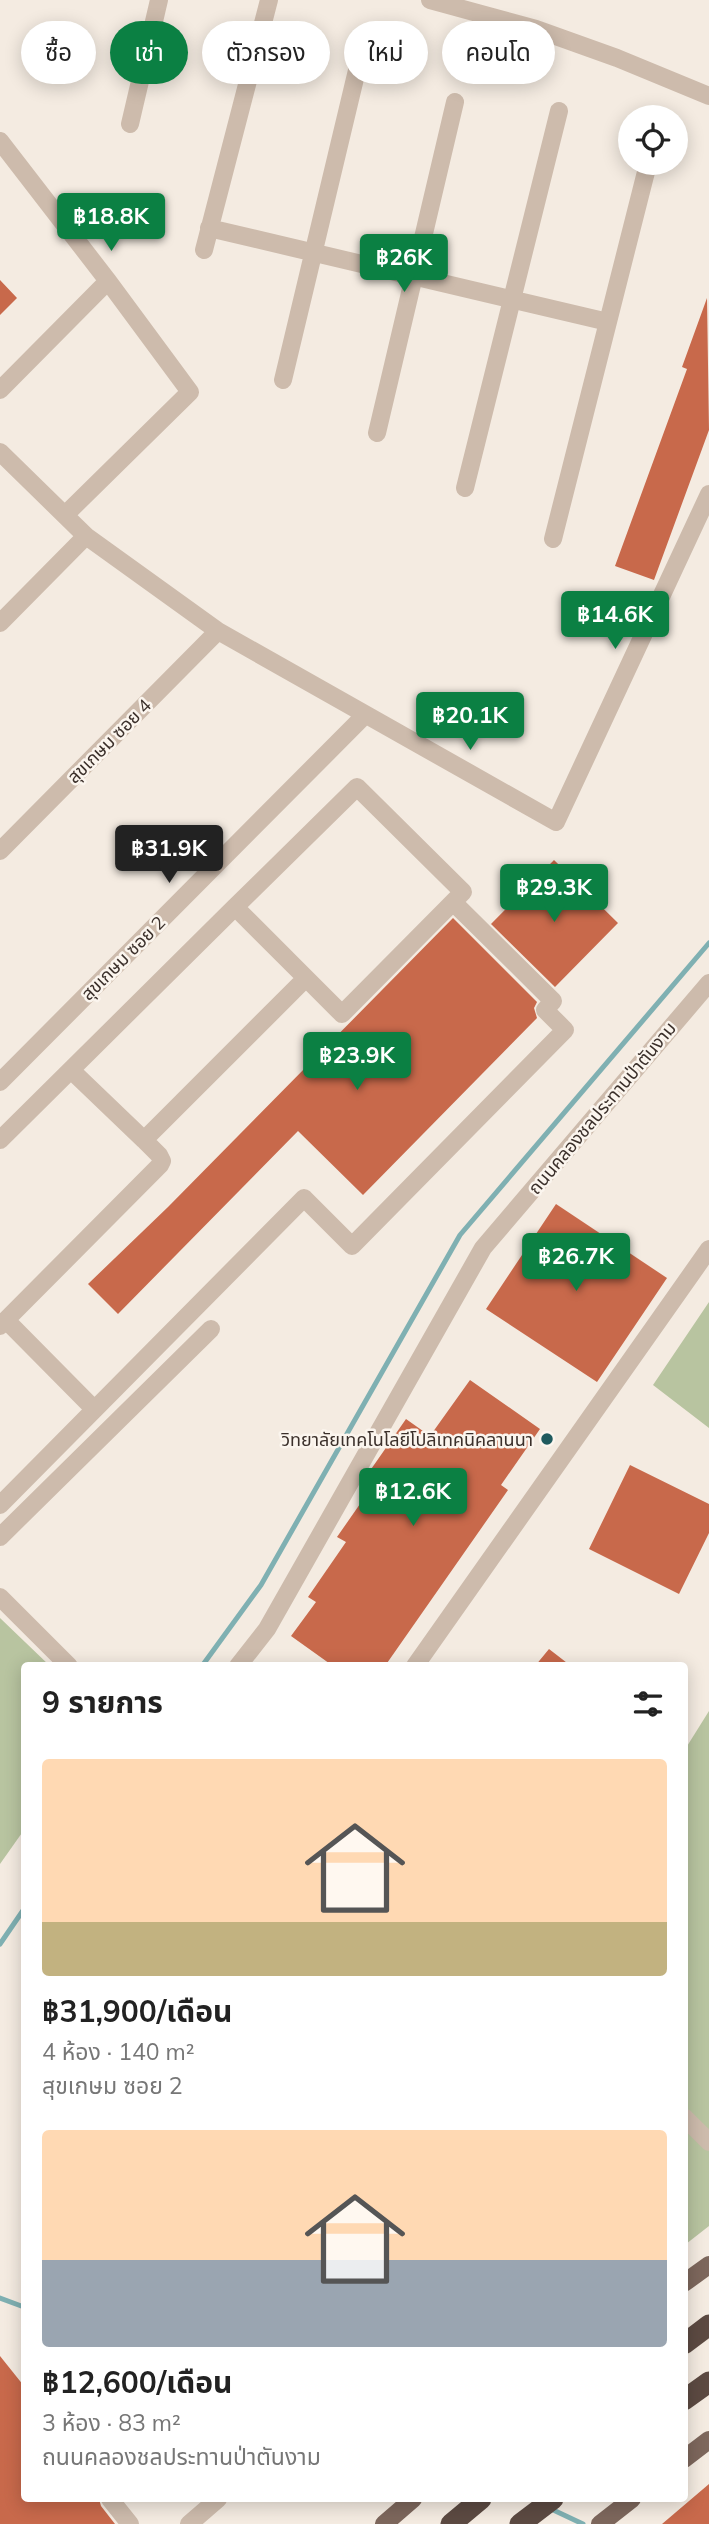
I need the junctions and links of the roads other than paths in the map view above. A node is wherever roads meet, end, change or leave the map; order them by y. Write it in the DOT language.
graph roads {
  1 [pos="159,0"];
  2 [pos="269,0"];
  3 [pos="430,0"];
  4 [pos="354,84"];
  5 [pos="709,96"];
  6 [pos="455,102"];
  7 [pos="559,111"];
  8 [pos="130,124"];
  9 [pos="3,151"];
  10 [pos="645,175"];
  11 [pos="209,228"];
  12 [pos="204,250"];
  13 [pos="314,253"];
  14 [pos="414,276"];
  15 [pos="108,281"];
  16 [pos="512,299"];
  17 [pos="608,322"];
  18 [pos="283,380"];
  19 [pos="0,390"];
  20 [pos="377,433"];
  21 [pos="0,452"];
  22 [pos="465,488"];
  23 [pos="709,496"];
  24 [pos="65,515"];
  25 [pos="86,536"];
  26 [pos="553,539"];
  27 [pos="0,623"];
  28 [pos="218,631"];
  29 [pos="365,715"];
  30 [pos="0,850"];
  31 [pos="453,902"];
  32 [pos="235,907"];
  33 [pos="306,978"];
  34 [pos="709,983"];
  35 [pos="71,1070"];
  36 [pos="0,1082"];
  37 [pos="0,1140"];
  38 [pos="144,1140"];
  39 [pos="709,1249"];
  40 [pos="3,1323"];
  41 [pos="211,1329"];
  42 [pos="94,1409"];
  43 [pos="0,1505"];
  44 [pos="0,1537"];
  45 [pos="0,1597"];
  46 [pos="65,1662"];
  47 [pos="241,1662"];
  48 [pos="418,1662"];
  49 [pos="688,2122"];
  50 [pos="709,2143"];
  51 [pos="709,2264"];
  52 [pos="688,2280"];
  53 [pos="709,2325"];
  54 [pos="688,2341"];
  55 [pos="709,2382"];
  56 [pos="688,2397"];
  57 [pos="708,2443"];
  58 [pos="688,2456"];
  59 [pos="112,2502"];
  60 [pos="215,2502"];
  61 [pos="410,2502"];
  62 [pos="549,2502"];
  63 [pos="628,2502"];
  64 [pos="604,2521"];
  65 [pos="130,2524"];
  66 [pos="189,2524"];
  67 [pos="384,2524"];
  68 [pos="520,2524"];
  1 -- 8 [label="street"];
  2 -- 11 [label="street"];
  3 -- 5 [label="street"];
  4 -- 13 [label="street"];
  6 -- 14 [label="street"];
  7 -- 16 [label="street"];
  9 -- 15 [label="street"];
  10 -- 17 [label="street"];
  11 -- 12 [label="street"];
  11 -- 13 [label="street"];
  13 -- 14 [label="street"];
  13 -- 18 [label="street"];
  14 -- 16 [label="street"];
  14 -- 20 [label="street"];
  15 -- 19 [label="street"];
  15 -- 24 [label="street"];
  16 -- 17 [label="street"];
  16 -- 22 [label="street"];
  17 -- 26 [label="street"];
  21 -- 24 [label="street"];
  23 -- 29 [label="street"];
  24 -- 25 [label="street"];
  25 -- 27 [label="street"];
  25 -- 28 [label="street"];
  28 -- 29 [label="street"];
  28 -- 30 [label="street, สุขเกษม ซอย 4"];
  29 -- 36 [label="street, สุขเกษม ซอย 2"];
  31 -- 32 [label="street"];
  31 -- 33 [label="street"];
  31 -- 42 [label="street"];
  32 -- 33 [label="street"];
  32 -- 35 [label="street"];
  33 -- 38 [label="street"];
  34 -- 47 [label="street, ถนนคลองชลประทานป่าตันงาม"];
  35 -- 37 [label="street"];
  35 -- 38 [label="street"];
  38 -- 40 [label="street"];
  39 -- 48 [label="street"];
  40 -- 42 [label="street"];
  41 -- 44 [label="street"];
  42 -- 43 [label="street"];
  45 -- 46 [label="street"];
  49 -- 50 [label="street"];
  51 -- 52 [label="main road"];
  53 -- 54 [label="highway"];
  55 -- 56 [label="highway"];
  57 -- 58 [label="main road"];
  59 -- 65 [label="street"];
  60 -- 66 [label="street"];
  61 -- 67 [label="main road"];
  62 -- 68 [label="highway"];
  63 -- 64 [label="main road"];
}
